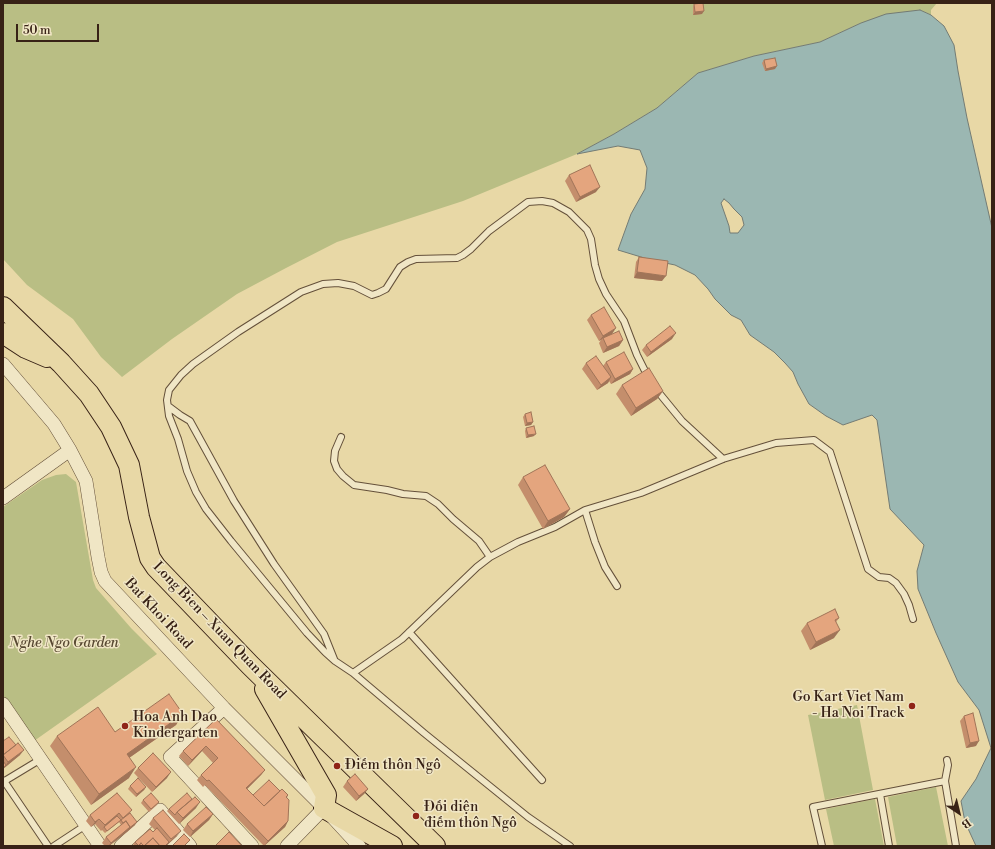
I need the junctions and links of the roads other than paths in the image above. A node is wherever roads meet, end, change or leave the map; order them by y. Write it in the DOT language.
graph roads {
  1 [pos="3,307"];
  2 [pos="3,333"];
  3 [pos="61,363"];
  4 [pos="3,364"];
  5 [pos="168,406"];
  6 [pos="340,437"];
  7 [pos="70,450"];
  8 [pos="723,459"];
  9 [pos="3,498"];
  10 [pos="586,510"];
  11 [pos="490,557"];
  12 [pos="617,586"];
  13 [pos="914,619"];
  14 [pos="409,632"];
  15 [pos="335,661"];
  16 [pos="250,665"];
  17 [pos="353,673"];
  18 [pos="3,704"];
  19 [pos="224,708"];
  20 [pos="41,759"];
  21 [pos="947,760"];
  22 [pos="542,780"];
  23 [pos="3,782"];
  24 [pos="944,782"];
  25 [pos="880,794"];
  26 [pos="324,808"];
  27 [pos="86,825"];
  28 [pos="181,836"];
  29 [pos="355,844"];
  30 [pos="48,846"];
  31 [pos="54,846"];
  32 [pos="100,846"];
  33 [pos="121,846"];
  34 [pos="170,846"];
  35 [pos="190,846"];
  36 [pos="252,846"];
  37 [pos="287,846"];
  38 [pos="392,846"];
  39 [pos="435,846"];
  40 [pos="570,846"];
  41 [pos="822,846"];
  42 [pos="889,846"];
  43 [pos="956,846"];
  1 -- 3 [label="main road, Long Bien – Xuan Quan Road"];
  2 -- 3 [label="main road"];
  3 -- 16 [label="main road, Long Bien – Xuan Quan Road"];
  4 -- 7 [label="street, Bat Khoi Road"];
  5 -- 8 [label="lane"];
  5 -- 15 [label="lane"];
  5 -- 15 [label="lane"];
  6 -- 11 [label="lane"];
  7 -- 9 [label="street"];
  7 -- 19 [label="street, Bat Khoi Road"];
  8 -- 10 [label="lane"];
  8 -- 13 [label="lane"];
  10 -- 11 [label="lane"];
  10 -- 12 [label="lane"];
  11 -- 14 [label="lane"];
  14 -- 17 [label="lane"];
  14 -- 22 [label="lane"];
  15 -- 17 [label="lane"];
  16 -- 26 [label="main road"];
  16 -- 39 [label="main road, Long Bien – Xuan Quan Road"];
  17 -- 40 [label="lane"];
  18 -- 20 [label="street"];
  19 -- 26 [label="street, Bat Khoi Road"];
  19 -- 36 [label="street"];
  20 -- 23 [label="lane"];
  20 -- 27 [label="street"];
  21 -- 24 [label="lane"];
  23 -- 30 [label="lane"];
  24 -- 25 [label="lane"];
  24 -- 43 [label="lane"];
  25 -- 41 [label="lane"];
  25 -- 42 [label="lane"];
  26 -- 29 [label="street, Bat Khoi Road"];
  26 -- 37 [label="street"];
  26 -- 38 [label="main road"];
  27 -- 31 [label="lane"];
  27 -- 32 [label="street"];
  28 -- 33 [label="street"];
  28 -- 34 [label="street"];
  28 -- 35 [label="street"];
}
